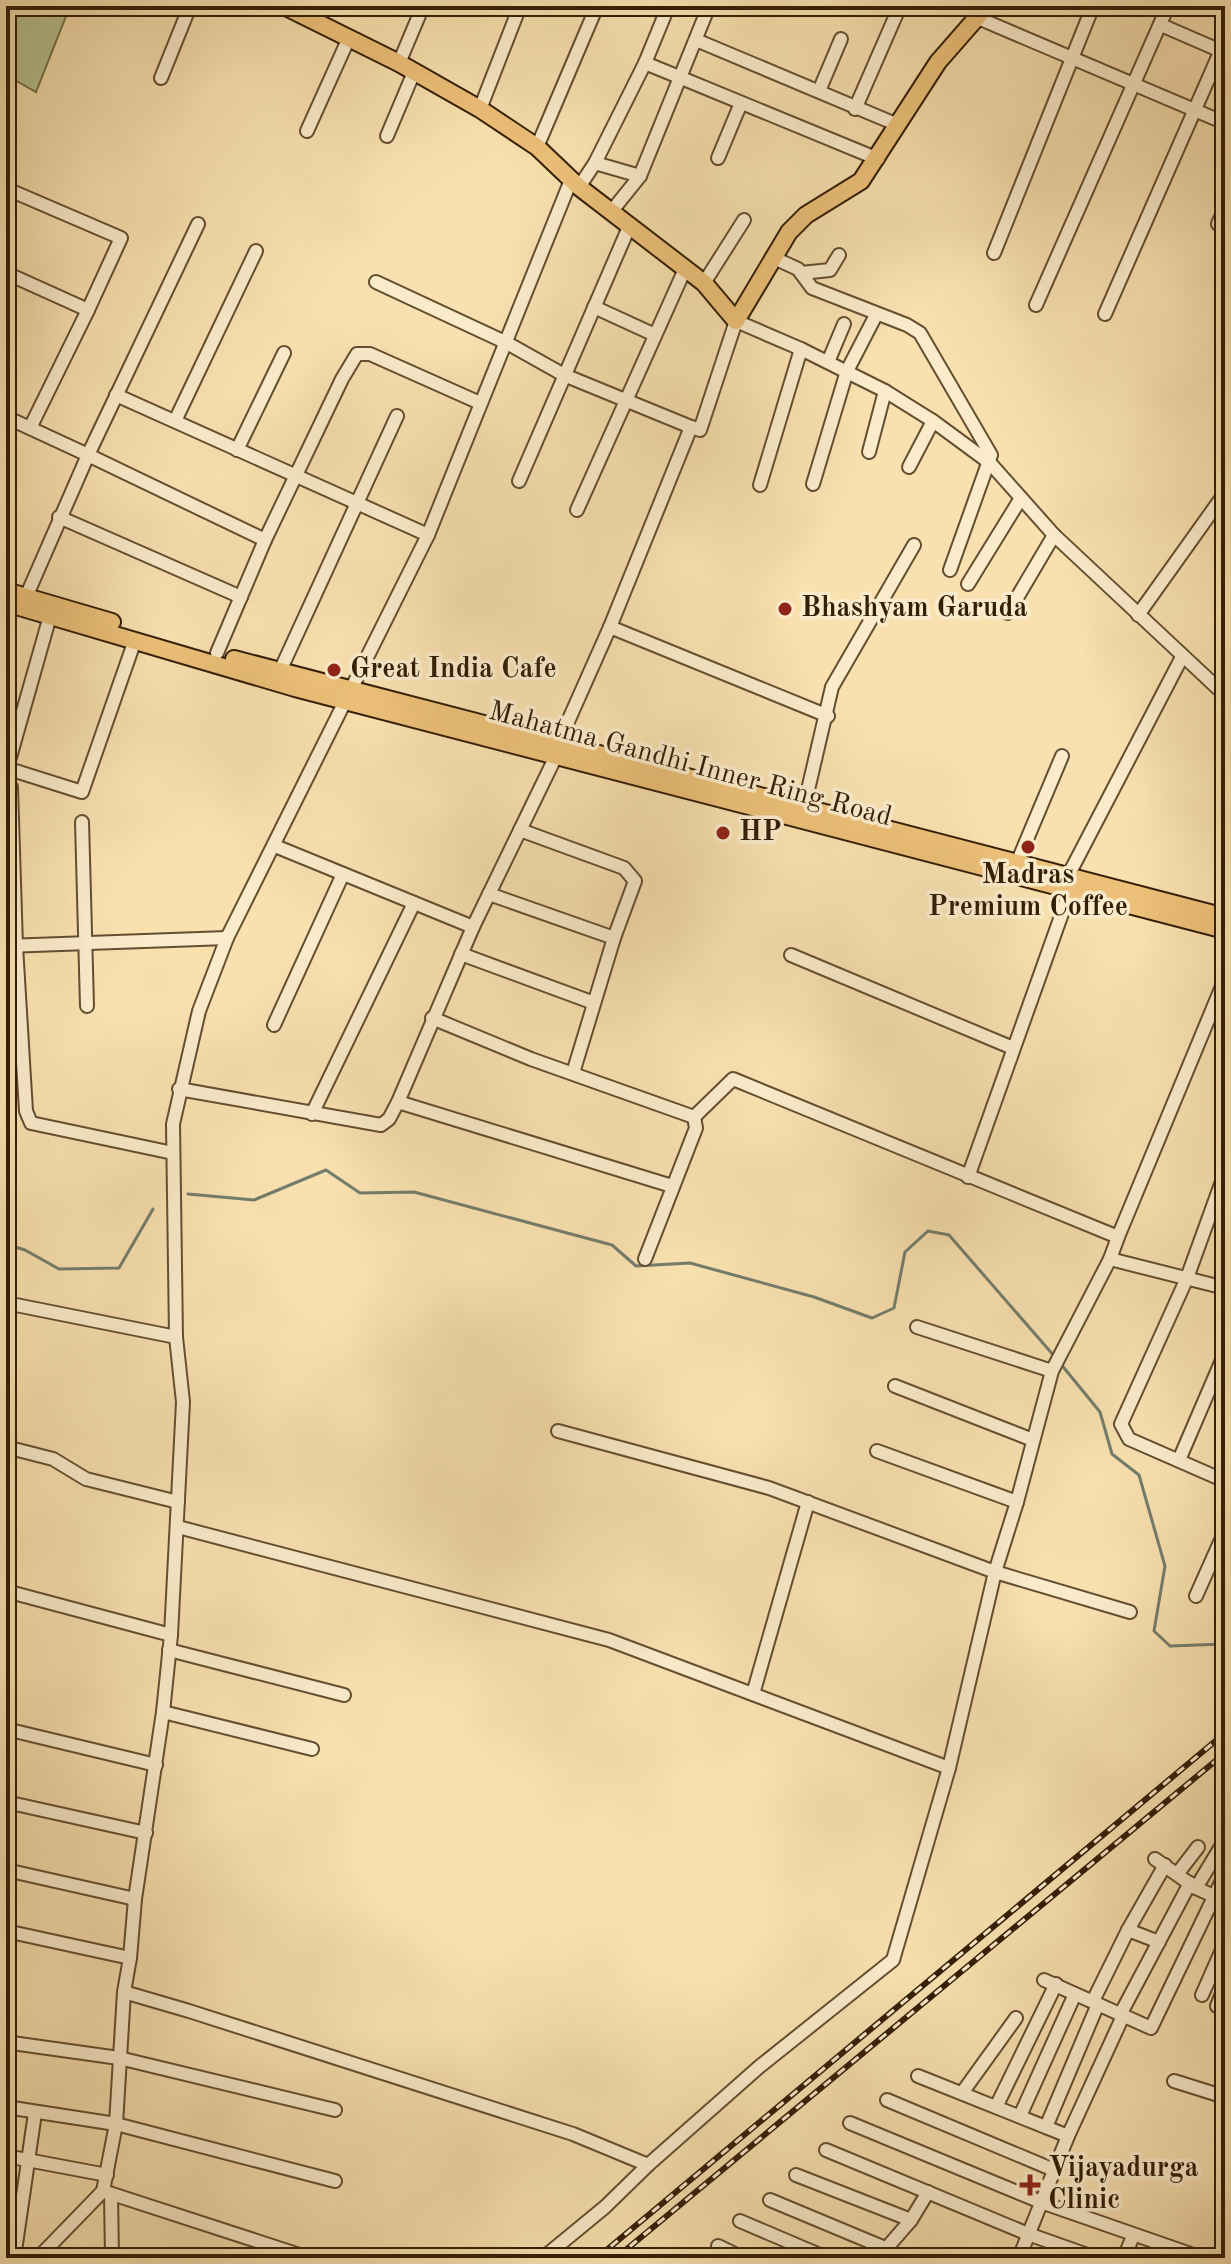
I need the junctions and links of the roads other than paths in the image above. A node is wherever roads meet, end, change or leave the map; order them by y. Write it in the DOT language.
graph roads {
  1 [pos="190,6"];
  2 [pos="284,6"];
  3 [pos="423,6"];
  4 [pos="520,6"];
  5 [pos="597,6"];
  6 [pos="709,6"];
  7 [pos="900,6"];
  8 [pos="1093,6"];
  9 [pos="1168,6"];
  10 [pos="668,7"];
  11 [pos="982,12"];
  12 [pos="1161,25"];
  13 [pos="841,39"];
  14 [pos="348,40"];
  15 [pos="696,40"];
  16 [pos="1223,46"];
  17 [pos="1072,56"];
  18 [pos="399,63"];
  19 [pos="645,63"];
  20 [pos="414,72"];
  21 [pos="161,78"];
  22 [pos="682,78"];
  23 [pos="1136,84"];
  24 [pos="819,91"];
  25 [pos="741,103"];
  26 [pos="480,109"];
  27 [pos="855,109"];
  28 [pos="1196,110"];
  29 [pos="1225,123"];
  30 [pos="898,125"];
  31 [pos="307,131"];
  32 [pos="387,136"];
  33 [pos="537,147"];
  34 [pos="718,158"];
  35 [pos="878,159"];
  36 [pos="595,163"];
  37 [pos="640,176"];
  38 [pos="575,184"];
  39 [pos="14,192"];
  40 [pos="1225,208"];
  41 [pos="611,212"];
  42 [pos="744,220"];
  43 [pos="198,224"];
  44 [pos="1218,224"];
  45 [pos="629,227"];
  46 [pos="256,251"];
  47 [pos="994,253"];
  48 [pos="839,255"];
  49 [pos="774,258"];
  50 [pos="685,269"];
  51 [pos="6,273"];
  52 [pos="801,273"];
  53 [pos="376,282"];
  54 [pos="704,283"];
  55 [pos="1036,305"];
  56 [pos="594,307"];
  57 [pos="88,310"];
  58 [pos="1105,314"];
  59 [pos="876,315"];
  60 [pos="736,321"];
  61 [pos="844,324"];
  62 [pos="655,335"];
  63 [pos="507,343"];
  64 [pos="801,349"];
  65 [pos="284,353"];
  66 [pos="828,362"];
  67 [pos="847,371"];
  68 [pos="564,375"];
  69 [pos="885,391"];
  70 [pos="116,395"];
  71 [pos="626,401"];
  72 [pos="480,403"];
  73 [pos="397,416"];
  74 [pos="6,417"];
  75 [pos="175,421"];
  76 [pos="933,421"];
  77 [pos="691,427"];
  78 [pos="30,428"];
  79 [pos="237,450"];
  80 [pos="869,452"];
  81 [pos="88,455"];
  82 [pos="990,463"];
  83 [pos="909,467"];
  84 [pos="296,477"];
  85 [pos="519,481"];
  86 [pos="813,484"];
  87 [pos="760,485"];
  88 [pos="1225,493"];
  89 [pos="1021,498"];
  90 [pos="357,505"];
  91 [pos="577,510"];
  92 [pos="59,517"];
  93 [pos="428,535"];
  94 [pos="1054,535"];
  95 [pos="265,540"];
  96 [pos="914,545"];
  97 [pos="950,570"];
  98 [pos="968,584"];
  99 [pos="6,591"];
  100 [pos="26,597"];
  101 [pos="241,597"];
  102 [pos="6,603"];
  103 [pos="1008,613"];
  104 [pos="1138,615"];
  105 [pos="50,616"];
  106 [pos="610,627"];
  107 [pos="135,640"];
  108 [pos="217,653"];
  109 [pos="1182,657"];
  110 [pos="280,671"];
  111 [pos="1225,695"];
  112 [pos="347,696"];
  113 [pos="828,716"];
  114 [pos="557,750"];
  115 [pos="1062,756"];
  116 [pos="6,768"];
  117 [pos="11,787"];
  118 [pos="804,807"];
  119 [pos="82,822"];
  120 [pos="520,830"];
  121 [pos="275,846"];
  122 [pos="1017,863"];
  123 [pos="343,874"];
  124 [pos="1069,884"];
  125 [pos="489,894"];
  126 [pos="414,903"];
  127 [pos="1225,917"];
  128 [pos="473,927"];
  129 [pos="1225,930"];
  130 [pos="227,938"];
  131 [pos="614,938"];
  132 [pos="84,943"];
  133 [pos="11,946"];
  134 [pos="461,954"];
  135 [pos="791,955"];
  136 [pos="1225,979"];
  137 [pos="594,1003"];
  138 [pos="87,1006"];
  139 [pos="432,1018"];
  140 [pos="274,1025"];
  141 [pos="1013,1048"];
  142 [pos="573,1073"];
  143 [pos="179,1089"];
  144 [pos="398,1102"];
  145 [pos="312,1114"];
  146 [pos="694,1117"];
  147 [pos="173,1153"];
  148 [pos="1225,1173"];
  149 [pos="968,1177"];
  150 [pos="672,1186"];
  151 [pos="1118,1237"];
  152 [pos="645,1259"];
  153 [pos="1110,1259"];
  154 [pos="1187,1278"];
  155 [pos="1225,1288"];
  156 [pos="6,1303"];
  157 [pos="917,1327"];
  158 [pos="176,1337"];
  159 [pos="1225,1353"];
  160 [pos="1056,1362"];
  161 [pos="895,1386"];
  162 [pos="558,1431"];
  163 [pos="1033,1440"];
  164 [pos="6,1447"];
  165 [pos="877,1451"];
  166 [pos="1179,1460"];
  167 [pos="1225,1481"];
  168 [pos="178,1502"];
  169 [pos="808,1502"];
  170 [pos="1017,1502"];
  171 [pos="178,1527"];
  172 [pos="1225,1531"];
  173 [pos="995,1572"];
  174 [pos="6,1591"];
  175 [pos="1196,1596"];
  176 [pos="1130,1612"];
  177 [pos="171,1635"];
  178 [pos="169,1650"];
  179 [pos="753,1694"];
  180 [pos="344,1695"];
  181 [pos="163,1712"];
  182 [pos="6,1729"];
  183 [pos="312,1749"];
  184 [pos="156,1765"];
  185 [pos="949,1768"];
  186 [pos="6,1802"];
  187 [pos="146,1833"];
  188 [pos="1225,1840"];
  189 [pos="1198,1847"];
  190 [pos="6,1870"];
  191 [pos="1178,1873"];
  192 [pos="1225,1874"];
  193 [pos="1193,1885"];
  194 [pos="1220,1898"];
  195 [pos="135,1899"];
  196 [pos="1128,1930"];
  197 [pos="6,1931"];
  198 [pos="1159,1942"];
  199 [pos="1225,1943"];
  200 [pos="130,1958"];
  201 [pos="1225,1986"];
  202 [pos="124,1992"];
  203 [pos="1075,1994"];
  204 [pos="1202,1995"];
  205 [pos="1095,2003"];
  206 [pos="1217,2006"];
  207 [pos="1121,2015"];
  208 [pos="1016,2018"];
  209 [pos="12,2043"];
  210 [pos="119,2058"];
  211 [pos="918,2076"];
  212 [pos="1174,2081"];
  213 [pos="962,2093"];
  214 [pos="1225,2097"];
  215 [pos="887,2100"];
  216 [pos="6,2107"];
  217 [pos="996,2107"];
  218 [pos="335,2110"];
  219 [pos="35,2113"];
  220 [pos="1020,2116"];
  221 [pos="850,2123"];
  222 [pos="116,2124"];
  223 [pos="1046,2127"];
  224 [pos="1068,2136"];
  225 [pos="826,2150"];
  226 [pos="6,2156"];
  227 [pos="28,2161"];
  228 [pos="648,2165"];
  229 [pos="1054,2170"];
  230 [pos="107,2175"];
  231 [pos="796,2175"];
  232 [pos="335,2181"];
  233 [pos="928,2192"];
  234 [pos="107,2193"];
  235 [pos="770,2200"];
  236 [pos="1041,2202"];
  237 [pos="6,2206"];
  238 [pos="20,2209"];
  239 [pos="911,2220"];
  240 [pos="740,2221"];
  241 [pos="1028,2234"];
  242 [pos="1133,2236"];
  243 [pos="718,2246"];
  244 [pos="883,2255"];
  245 [pos="6,2256"];
  246 [pos="46,2256"];
  247 [pos="13,2258"];
  248 [pos="112,2258"];
  249 [pos="309,2258"];
  250 [pos="543,2258"];
  251 [pos="743,2258"];
  252 [pos="827,2258"];
  253 [pos="1019,2258"];
  254 [pos="1096,2258"];
  255 [pos="1124,2258"];
  256 [pos="1202,2258"];
  1 -- 21 [label="street"];
  2 -- 14 [label="main road"];
  3 -- 18 [label="street"];
  4 -- 26 [label="street"];
  5 -- 33 [label="street"];
  6 -- 15 [label="street"];
  7 -- 27 [label="street"];
  8 -- 17 [label="street"];
  9 -- 12 [label="street"];
  10 -- 19 [label="street"];
  11 -- 17 [label="street"];
  11 -- 30 [label="main road"];
  12 -- 16 [label="street"];
  12 -- 23 [label="street"];
  13 -- 24 [label="street"];
  14 -- 18 [label="main road"];
  14 -- 31 [label="street"];
  15 -- 22 [label="street"];
  15 -- 24 [label="street"];
  16 -- 28 [label="street"];
  17 -- 23 [label="street"];
  17 -- 47 [label="street"];
  18 -- 20 [label="main road"];
  19 -- 22 [label="street"];
  19 -- 36 [label="street"];
  20 -- 26 [label="main road"];
  20 -- 32 [label="street"];
  22 -- 25 [label="street"];
  22 -- 37 [label="street"];
  23 -- 28 [label="street"];
  23 -- 55 [label="street"];
  24 -- 27 [label="street"];
  25 -- 34 [label="street"];
  25 -- 35 [label="street"];
  26 -- 33 [label="main road"];
  27 -- 30 [label="street"];
  28 -- 29 [label="street"];
  28 -- 58 [label="street"];
  30 -- 35 [label="main road"];
  33 -- 38 [label="main road"];
  35 -- 49 [label="main road"];
  36 -- 37 [label="street"];
  36 -- 38 [label="street"];
  37 -- 41 [label="street"];
  38 -- 41 [label="main road"];
  38 -- 63 [label="street"];
  39 -- 57 [label="street"];
  40 -- 44 [label="street"];
  41 -- 45 [label="main road"];
  42 -- 54 [label="street"];
  43 -- 70 [label="street"];
  45 -- 50 [label="main road"];
  45 -- 56 [label="street"];
  46 -- 75 [label="street"];
  48 -- 52 [label="street"];
  49 -- 52 [label="street"];
  49 -- 60 [label="main road"];
  50 -- 54 [label="main road"];
  50 -- 62 [label="street"];
  51 -- 57 [label="street"];
  52 -- 59 [label="street"];
  53 -- 63 [label="street"];
  54 -- 60 [label="main road"];
  56 -- 62 [label="street"];
  56 -- 68 [label="street"];
  57 -- 78 [label="street"];
  59 -- 67 [label="street"];
  59 -- 82 [label="street"];
  60 -- 64 [label="street"];
  60 -- 77 [label="street"];
  61 -- 66 [label="street"];
  62 -- 71 [label="street"];
  63 -- 68 [label="street"];
  63 -- 72 [label="street"];
  64 -- 66 [label="street"];
  64 -- 87 [label="street"];
  65 -- 79 [label="street"];
  66 -- 67 [label="street"];
  67 -- 69 [label="street"];
  67 -- 86 [label="street"];
  68 -- 71 [label="street"];
  68 -- 85 [label="street"];
  69 -- 76 [label="street"];
  69 -- 80 [label="street"];
  70 -- 75 [label="street"];
  70 -- 81 [label="street"];
  71 -- 77 [label="street"];
  71 -- 91 [label="street"];
  72 -- 84 [label="street"];
  72 -- 93 [label="street"];
  73 -- 90 [label="street"];
  74 -- 78 [label="street"];
  75 -- 79 [label="street"];
  76 -- 82 [label="street"];
  76 -- 83 [label="street"];
  77 -- 106 [label="street"];
  78 -- 81 [label="street"];
  79 -- 84 [label="street"];
  81 -- 92 [label="street"];
  81 -- 95 [label="street"];
  82 -- 89 [label="street"];
  82 -- 97 [label="street"];
  84 -- 90 [label="street"];
  84 -- 95 [label="street"];
  88 -- 104 [label="street"];
  89 -- 94 [label="street"];
  89 -- 98 [label="street"];
  90 -- 93 [label="street"];
  90 -- 110 [label="street"];
  92 -- 100 [label="street"];
  92 -- 101 [label="street"];
  93 -- 112 [label="street"];
  94 -- 103 [label="street"];
  94 -- 104 [label="street"];
  95 -- 101 [label="street"];
  96 -- 113 [label="street"];
  99 -- 100 [label="main road, Mahatma Gandhi Inner Ring Road"];
  100 -- 108 [label="main road, Mahatma Gandhi Inner Ring Road"];
  101 -- 108 [label="street"];
  102 -- 105 [label="main road, Mahatma Gandhi Inner Ring Road"];
  104 -- 109 [label="street"];
  105 -- 107 [label="main road, Mahatma Gandhi Inner Ring Road"];
  105 -- 116 [label="street"];
  106 -- 113 [label="street"];
  106 -- 114 [label="street"];
  107 -- 112 [label="main road, Mahatma Gandhi Inner Ring Road"];
  107 -- 116 [label="street"];
  108 -- 110 [label="main road, Mahatma Gandhi Inner Ring Road"];
  109 -- 111 [label="street"];
  109 -- 124 [label="street"];
  110 -- 112 [label="main road, Mahatma Gandhi Inner Ring Road"];
  112 -- 114 [label="main road, Mahatma Gandhi Inner Ring Road"];
  112 -- 121 [label="street"];
  113 -- 118 [label="street"];
  114 -- 118 [label="main road, Mahatma Gandhi Inner Ring Road"];
  114 -- 120 [label="street"];
  114 -- 124 [label="main road, Mahatma Gandhi Inner Ring Road"];
  115 -- 122 [label="street"];
  117 -- 133 [label="street"];
  118 -- 122 [label="main road, Mahatma Gandhi Inner Ring Road"];
  119 -- 132 [label="street"];
  120 -- 125 [label="street"];
  120 -- 131 [label="street"];
  121 -- 123 [label="street"];
  121 -- 130 [label="street"];
  122 -- 124 [label="main road, Mahatma Gandhi Inner Ring Road"];
  123 -- 126 [label="street"];
  123 -- 140 [label="street"];
  124 -- 127 [label="main road, Mahatma Gandhi Inner Ring Road"];
  124 -- 129 [label="main road, Mahatma Gandhi Inner Ring Road"];
  124 -- 141 [label="street"];
  125 -- 128 [label="street"];
  125 -- 131 [label="street"];
  126 -- 128 [label="street"];
  126 -- 145 [label="street"];
  128 -- 134 [label="street"];
  130 -- 132 [label="street"];
  130 -- 143 [label="street"];
  131 -- 137 [label="street"];
  132 -- 133 [label="street"];
  132 -- 138 [label="street"];
  133 -- 147 [label="street"];
  134 -- 137 [label="street"];
  134 -- 139 [label="street"];
  135 -- 141 [label="street"];
  136 -- 151 [label="street"];
  137 -- 142 [label="street"];
  139 -- 142 [label="street"];
  139 -- 144 [label="street"];
  141 -- 149 [label="street"];
  142 -- 146 [label="street"];
  143 -- 145 [label="street"];
  143 -- 147 [label="street"];
  144 -- 145 [label="street"];
  144 -- 150 [label="street"];
  146 -- 149 [label="street"];
  146 -- 150 [label="street"];
  147 -- 158 [label="street"];
  148 -- 154 [label="street"];
  149 -- 151 [label="street"];
  150 -- 152 [label="street"];
  151 -- 153 [label="street"];
  153 -- 154 [label="street"];
  153 -- 160 [label="street"];
  154 -- 155 [label="street"];
  154 -- 166 [label="street"];
  156 -- 158 [label="street"];
  157 -- 160 [label="street"];
  158 -- 168 [label="street"];
  159 -- 166 [label="street"];
  160 -- 163 [label="street"];
  161 -- 163 [label="street"];
  162 -- 169 [label="street"];
  163 -- 170 [label="street"];
  164 -- 168 [label="street"];
  165 -- 170 [label="street"];
  166 -- 167 [label="street"];
  168 -- 171 [label="street"];
  169 -- 173 [label="street"];
  169 -- 179 [label="street"];
  170 -- 173 [label="street"];
  171 -- 177 [label="street"];
  171 -- 179 [label="street"];
  172 -- 175 [label="street"];
  173 -- 176 [label="street"];
  173 -- 185 [label="street"];
  174 -- 177 [label="street"];
  177 -- 178 [label="street"];
  178 -- 180 [label="street"];
  178 -- 181 [label="street"];
  179 -- 185 [label="street"];
  181 -- 183 [label="street"];
  181 -- 184 [label="street"];
  182 -- 184 [label="street"];
  184 -- 187 [label="street"];
  185 -- 228 [label="street"];
  186 -- 187 [label="street"];
  187 -- 195 [label="street"];
  188 -- 193 [label="street"];
  189 -- 191 [label="street"];
  190 -- 195 [label="street"];
  191 -- 193 [label="street"];
  191 -- 196 [label="street"];
  192 -- 194 [label="street"];
  193 -- 194 [label="street"];
  193 -- 198 [label="street"];
  194 -- 207 [label="street"];
  195 -- 200 [label="street"];
  196 -- 198 [label="street"];
  196 -- 205 [label="street"];
  197 -- 200 [label="street"];
  198 -- 207 [label="street"];
  199 -- 204 [label="street"];
  200 -- 202 [label="street"];
  201 -- 206 [label="street"];
  202 -- 210 [label="street"];
  202 -- 228 [label="street"];
  203 -- 205 [label="street"];
  203 -- 217 [label="street"];
  203 -- 220 [label="street"];
  205 -- 207 [label="street"];
  205 -- 223 [label="street"];
  207 -- 224 [label="street"];
  208 -- 213 [label="street"];
  209 -- 210 [label="street"];
  210 -- 218 [label="street"];
  210 -- 222 [label="street"];
  211 -- 213 [label="street"];
  212 -- 214 [label="street"];
  213 -- 217 [label="street"];
  215 -- 229 [label="street"];
  216 -- 219 [label="street"];
  217 -- 220 [label="street"];
  219 -- 222 [label="street"];
  219 -- 227 [label="street"];
  220 -- 223 [label="street"];
  221 -- 236 [label="street"];
  222 -- 230 [label="street"];
  222 -- 232 [label="street"];
  223 -- 224 [label="street"];
  224 -- 229 [label="street"];
  225 -- 233 [label="street"];
  226 -- 227 [label="street"];
  227 -- 230 [label="street"];
  227 -- 238 [label="street"];
  228 -- 250 [label="street"];
  229 -- 236 [label="street"];
  230 -- 234 [label="street"];
  231 -- 239 [label="street"];
  233 -- 239 [label="street"];
  233 -- 241 [label="street"];
  234 -- 246 [label="street"];
  234 -- 248 [label="street"];
  234 -- 249 [label="street"];
  235 -- 244 [label="street"];
  236 -- 241 [label="street"];
  236 -- 242 [label="street"];
  237 -- 238 [label="street"];
  238 -- 247 [label="street"];
  239 -- 244 [label="street"];
  240 -- 252 [label="street"];
  241 -- 253 [label="street"];
  241 -- 254 [label="street"];
  242 -- 255 [label="street"];
  242 -- 256 [label="street"];
  243 -- 251 [label="street"];
  245 -- 247 [label="street"];
}
